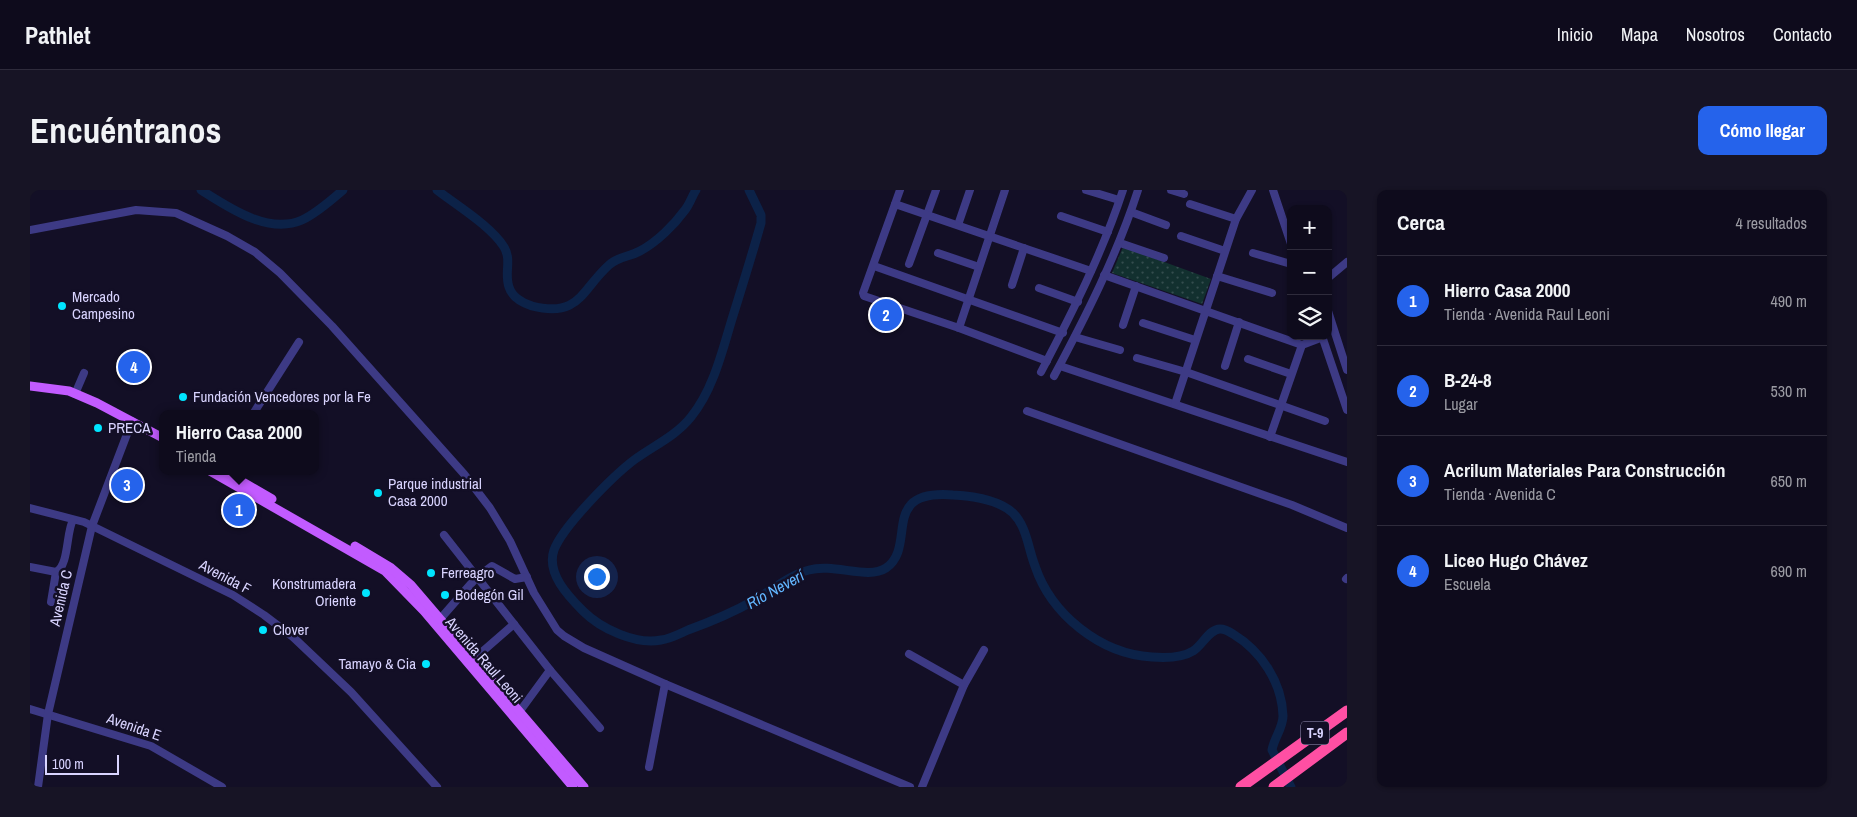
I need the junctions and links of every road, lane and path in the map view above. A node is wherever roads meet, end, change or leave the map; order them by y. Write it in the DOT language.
graph roads {
  1 [pos="900,190"];
  2 [pos="936,190"];
  3 [pos="970,190"];
  4 [pos="1005,190"];
  5 [pos="1086,190"];
  6 [pos="1123,190"];
  7 [pos="1138,190"];
  8 [pos="1171,190"];
  9 [pos="1250,190"];
  10 [pos="1273,190"];
  11 [pos="1184,194"];
  12 [pos="1119,200"];
  13 [pos="895,204"];
  14 [pos="1190,204"];
  15 [pos="1131,212"];
  16 [pos="928,215"];
  17 [pos="1061,216"];
  18 [pos="1236,219"];
  19 [pos="958,225"];
  20 [pos="1166,225"];
  21 [pos="30,230"];
  22 [pos="1108,232"];
  23 [pos="1287,232"];
  24 [pos="989,236"];
  25 [pos="1181,236"];
  26 [pos="1120,243"];
  27 [pos="1024,248"];
  28 [pos="1225,251"];
  29 [pos="1253,252"];
  30 [pos="938,253"];
  31 [pos="1164,258"];
  32 [pos="1347,262"];
  33 [pos="1287,263"];
  34 [pos="909,264"];
  35 [pos="874,266"];
  36 [pos="979,267"];
  37 [pos="1091,271"];
  38 [pos="1104,275"];
  39 [pos="1332,275"];
  40 [pos="1217,276"];
  41 [pos="1012,285"];
  42 [pos="1136,286"];
  43 [pos="1039,288"];
  44 [pos="1272,292"];
  45 [pos="968,299"];
  46 [pos="1078,302"];
  47 [pos="1206,310"];
  48 [pos="1239,322"];
  49 [pos="1143,323"];
  50 [pos="1332,323"];
  51 [pos="1123,325"];
  52 [pos="959,328"];
  53 [pos="1063,333"];
  54 [pos="1075,337"];
  55 [pos="1195,340"];
  56 [pos="1314,340"];
  57 [pos="1323,340"];
  58 [pos="299,342"];
  59 [pos="1302,345"];
  60 [pos="1120,350"];
  61 [pos="1137,358"];
  62 [pos="1248,359"];
  63 [pos="1047,362"];
  64 [pos="1060,366"];
  65 [pos="1225,366"];
  66 [pos="1347,370"];
  67 [pos="1041,372"];
  68 [pos="1186,372"];
  69 [pos="84,373"];
  70 [pos="1291,374"];
  71 [pos="1054,376"];
  72 [pos="30,386"];
  73 [pos="75,394"];
  74 [pos="1175,404"];
  75 [pos="1281,405"];
  76 [pos="256,410"];
  77 [pos="1347,410"];
  78 [pos="1027,411"];
  79 [pos="132,421"];
  80 [pos="1326,421"];
  81 [pos="159,436"];
  82 [pos="1270,437"];
  83 [pos="159,439"];
  84 [pos="1347,462"];
  85 [pos="217,475"];
  86 [pos="231,475"];
  87 [pos="30,508"];
  88 [pos="73,520"];
  89 [pos="92,526"];
  90 [pos="1347,528"];
  91 [pos="444,536"];
  92 [pos="30,567"];
  93 [pos="56,572"];
  94 [pos="527,577"];
  95 [pos="476,578"];
  96 [pos="51,602"];
  97 [pos="441,618"];
  98 [pos="514,624"];
  99 [pos="984,650"];
  100 [pos="909,654"];
  101 [pos="475,658"];
  102 [pos="550,670"];
  103 [pos="665,684"];
  104 [pos="964,685"];
  105 [pos="30,709"];
  106 [pos="520,711"];
  107 [pos="1347,711"];
  108 [pos="48,714"];
  109 [pos="600,728"];
  110 [pos="1347,733"];
  111 [pos="649,766"];
  112 [pos="1275,786"];
  113 [pos="38,787"];
  114 [pos="222,787"];
  115 [pos="437,787"];
  116 [pos="573,787"];
  117 [pos="584,787"];
  118 [pos="910,787"];
  119 [pos="922,787"];
  120 [pos="1241,787"];
  1 -- 13 [label="street"];
  2 -- 16 [label="street"];
  3 -- 19 [label="street"];
  4 -- 24 [label="street"];
  5 -- 12 [label="street"];
  6 -- 12 [label="street"];
  7 -- 15 [label="street"];
  8 -- 11 [label="street"];
  9 -- 18 [label="street"];
  10 -- 23 [label="street"];
  12 -- 22 [label="street"];
  13 -- 16 [label="street"];
  13 -- 35 [label="street"];
  14 -- 18 [label="street"];
  15 -- 20 [label="street"];
  15 -- 26 [label="street"];
  16 -- 19 [label="street"];
  16 -- 34 [label="street"];
  17 -- 22 [label="street"];
  18 -- 28 [label="street"];
  19 -- 24 [label="street"];
  21 -- 94 [label="street"];
  22 -- 37 [label="street"];
  24 -- 27 [label="street"];
  24 -- 36 [label="street"];
  25 -- 28 [label="street"];
  26 -- 31 [label="street"];
  26 -- 38 [label="street"];
  27 -- 37 [label="street"];
  27 -- 41 [label="street"];
  28 -- 40 [label="street"];
  29 -- 33 [label="street"];
  30 -- 36 [label="street"];
  32 -- 39 [label="street"];
  35 -- 45 [label="street"];
  35 -- 52 [label="street"];
  36 -- 45 [label="street"];
  37 -- 46 [label="street"];
  38 -- 42 [label="street"];
  38 -- 54 [label="street"];
  40 -- 44 [label="street"];
  40 -- 47 [label="street"];
  42 -- 47 [label="street"];
  42 -- 51 [label="street"];
  43 -- 46 [label="street"];
  45 -- 52 [label="street"];
  45 -- 53 [label="street"];
  46 -- 53 [label="street"];
  47 -- 48 [label="street"];
  47 -- 55 [label="street"];
  48 -- 59 [label="street"];
  48 -- 65 [label="street"];
  49 -- 55 [label="street"];
  50 -- 66 [label="street"];
  52 -- 63 [label="street"];
  53 -- 63 [label="street"];
  54 -- 60 [label="street"];
  54 -- 64 [label="street"];
  55 -- 68 [label="street"];
  56 -- 59 [label="street"];
  57 -- 77 [label="street"];
  58 -- 76 [label="street"];
  59 -- 70 [label="street"];
  61 -- 68 [label="street"];
  62 -- 70 [label="street"];
  63 -- 67 [label="street"];
  64 -- 71 [label="street"];
  64 -- 74 [label="street"];
  68 -- 74 [label="street"];
  68 -- 75 [label="street"];
  69 -- 73 [label="street"];
  70 -- 75 [label="street"];
  72 -- 73 [label="main road"];
  73 -- 79 [label="main road"];
  74 -- 82 [label="street"];
  75 -- 80 [label="street"];
  75 -- 82 [label="street"];
  78 -- 90 [label="street"];
  79 -- 81 [label="main road"];
  79 -- 83 [label="main road"];
  79 -- 89 [label="street, Avenida C"];
  82 -- 84 [label="street"];
  85 -- 116 [label="main road, Avenida Raul Leoni"];
  86 -- 97 [label="main road, Avenida Raul Leoni"];
  87 -- 88 [label="street, Avenida F"];
  88 -- 89 [label="street, Avenida F"];
  88 -- 93 [label="street"];
  89 -- 108 [label="street, Avenida C"];
  89 -- 115 [label="street, Avenida F"];
  91 -- 95 [label="street"];
  92 -- 93 [label="street"];
  93 -- 96 [label="street"];
  94 -- 95 [label="street"];
  94 -- 103 [label="street"];
  95 -- 97 [label="street"];
  95 -- 98 [label="street"];
  97 -- 101 [label="main road, Avenida Raul Leoni"];
  98 -- 101 [label="street"];
  98 -- 102 [label="street"];
  99 -- 104 [label="street"];
  100 -- 104 [label="street"];
  101 -- 106 [label="main road, Avenida Raul Leoni"];
  102 -- 106 [label="street"];
  102 -- 109 [label="street"];
  103 -- 111 [label="street"];
  103 -- 118 [label="street"];
  104 -- 119 [label="street"];
  105 -- 108 [label="street, Avenida E"];
  106 -- 117 [label="main road, Avenida Raul Leoni"];
  107 -- 120 [label="highway, T-9"];
  108 -- 113 [label="street, Avenida C"];
  108 -- 114 [label="street, Avenida E"];
  110 -- 112 [label="highway, T-9"];
}
